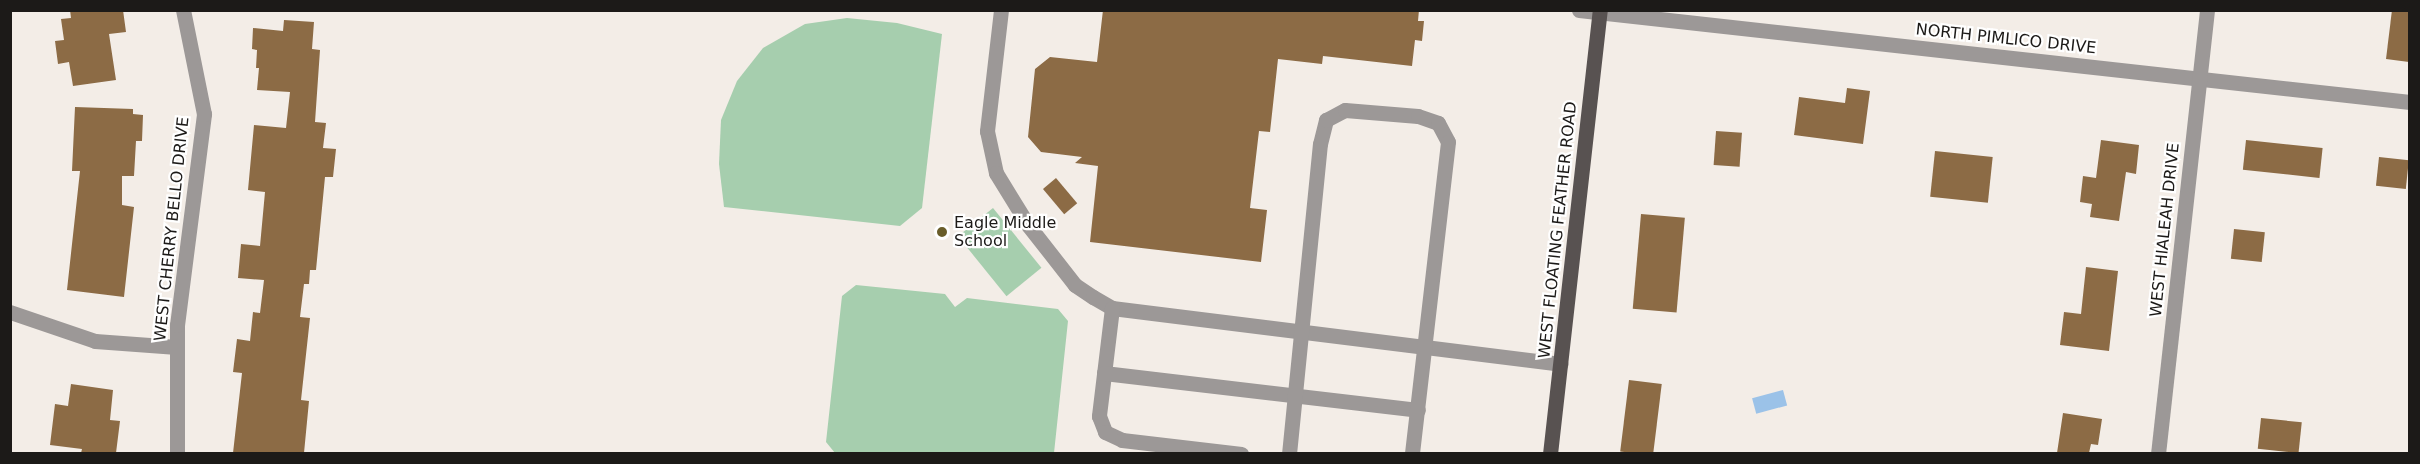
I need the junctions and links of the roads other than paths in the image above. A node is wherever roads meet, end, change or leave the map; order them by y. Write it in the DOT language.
graph roads {
  1 [pos="183,10"];
  2 [pos="1001,10"];
  3 [pos="1579,10"];
  4 [pos="2207,10"];
  5 [pos="1600,11"];
  6 [pos="2199,79"];
  7 [pos="2409,102"];
  8 [pos="1112,308"];
  9 [pos="10,312"];
  10 [pos="1302,331"];
  11 [pos="1425,346"];
  12 [pos="177,347"];
  13 [pos="1561,364"];
  14 [pos="1104,373"];
  15 [pos="1295,396"];
  16 [pos="1418,410"];
  17 [pos="177,453"];
  18 [pos="1241,453"];
  19 [pos="1288,453"];
  20 [pos="1412,453"];
  21 [pos="1550,453"];
  22 [pos="2158,453"];
  1 -- 12 [label="street, WEST CHERRY BELLO DRIVE"];
  2 -- 8 [label="street"];
  3 -- 5 [label="street, NORTH PIMLICO DRIVE"];
  4 -- 6 [label="street, WEST HIALEAH DRIVE"];
  5 -- 6 [label="street, NORTH PIMLICO DRIVE"];
  5 -- 13 [label="main road, WEST FLOATING FEATHER ROAD"];
  6 -- 7 [label="street, NORTH PIMLICO DRIVE"];
  6 -- 22 [label="street, WEST HIALEAH DRIVE"];
  8 -- 10 [label="street"];
  8 -- 14 [label="street"];
  9 -- 12 [label="street"];
  10 -- 11 [label="street"];
  10 -- 11 [label="street"];
  10 -- 15 [label="street"];
  11 -- 13 [label="street"];
  11 -- 16 [label="street"];
  12 -- 17 [label="street, WEST CHERRY BELLO DRIVE"];
  13 -- 21 [label="main road, WEST FLOATING FEATHER ROAD"];
  14 -- 15 [label="street"];
  14 -- 18 [label="street"];
  15 -- 16 [label="street"];
  15 -- 19 [label="street"];
  16 -- 20 [label="street"];
}
